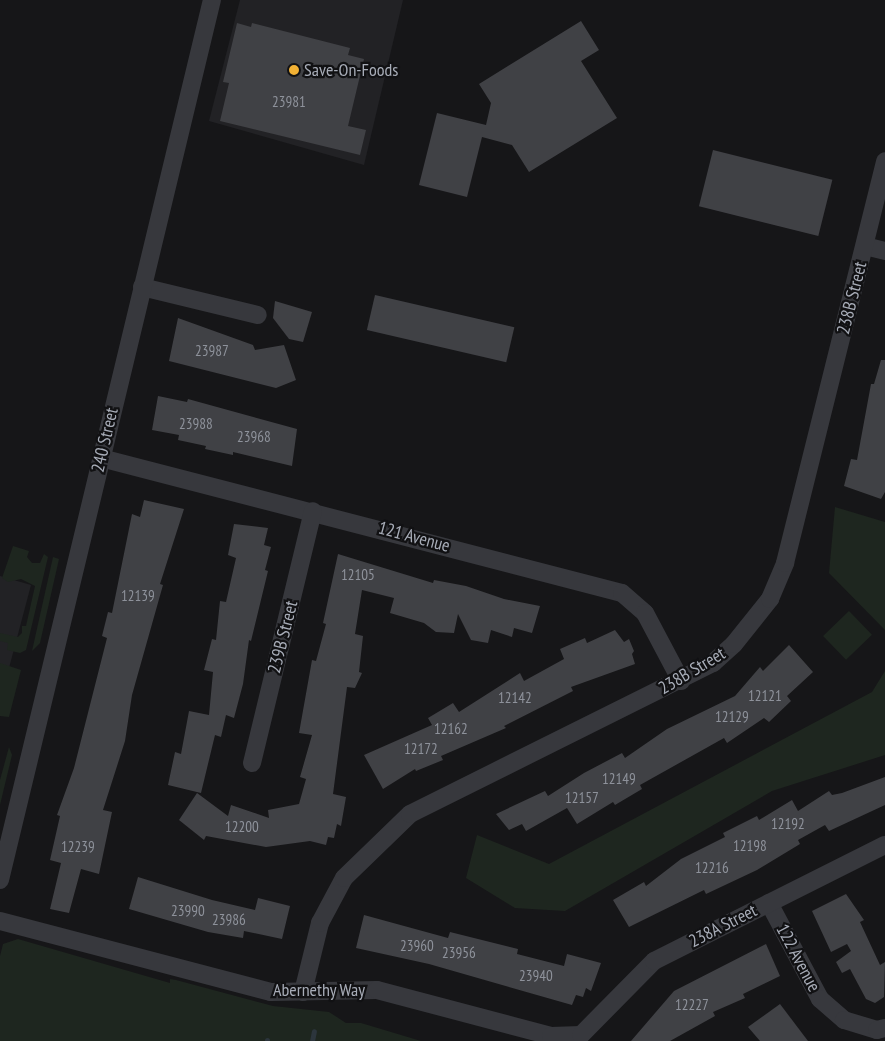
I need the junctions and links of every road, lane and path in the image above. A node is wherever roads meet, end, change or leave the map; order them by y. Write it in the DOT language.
graph roads {
  1 [pos="212,0"];
  2 [pos="885,161"];
  3 [pos="865,246"];
  4 [pos="885,251"];
  5 [pos="142,287"];
  6 [pos="258,315"];
  7 [pos="101,458"];
  8 [pos="313,511"];
  9 [pos="681,681"];
  10 [pos="252,763"];
  11 [pos="885,845"];
  12 [pos="0,880"];
  13 [pos="769,903"];
  14 [pos="0,921"];
  15 [pos="303,992"];
  16 [pos="885,1028"];
  17 [pos="582,1035"];
  1 -- 5 [label="street, 240 Street"];
  2 -- 3 [label="street, 238B Street"];
  3 -- 4 [label="street"];
  3 -- 9 [label="street, 238B Street"];
  5 -- 6 [label="street"];
  5 -- 7 [label="street, 240 Street"];
  7 -- 8 [label="street, 121 Avenue"];
  7 -- 12 [label="street, 240 Street"];
  8 -- 9 [label="street, 121 Avenue"];
  8 -- 10 [label="street, 239B Street"];
  9 -- 15 [label="street, 238B Street"];
  11 -- 13 [label="street, 238A Street"];
  13 -- 16 [label="street, 122 Avenue"];
  13 -- 17 [label="street, 238A Street"];
  14 -- 15 [label="street, Abernethy Way"];
  15 -- 17 [label="street, Abernethy Way"];
}
